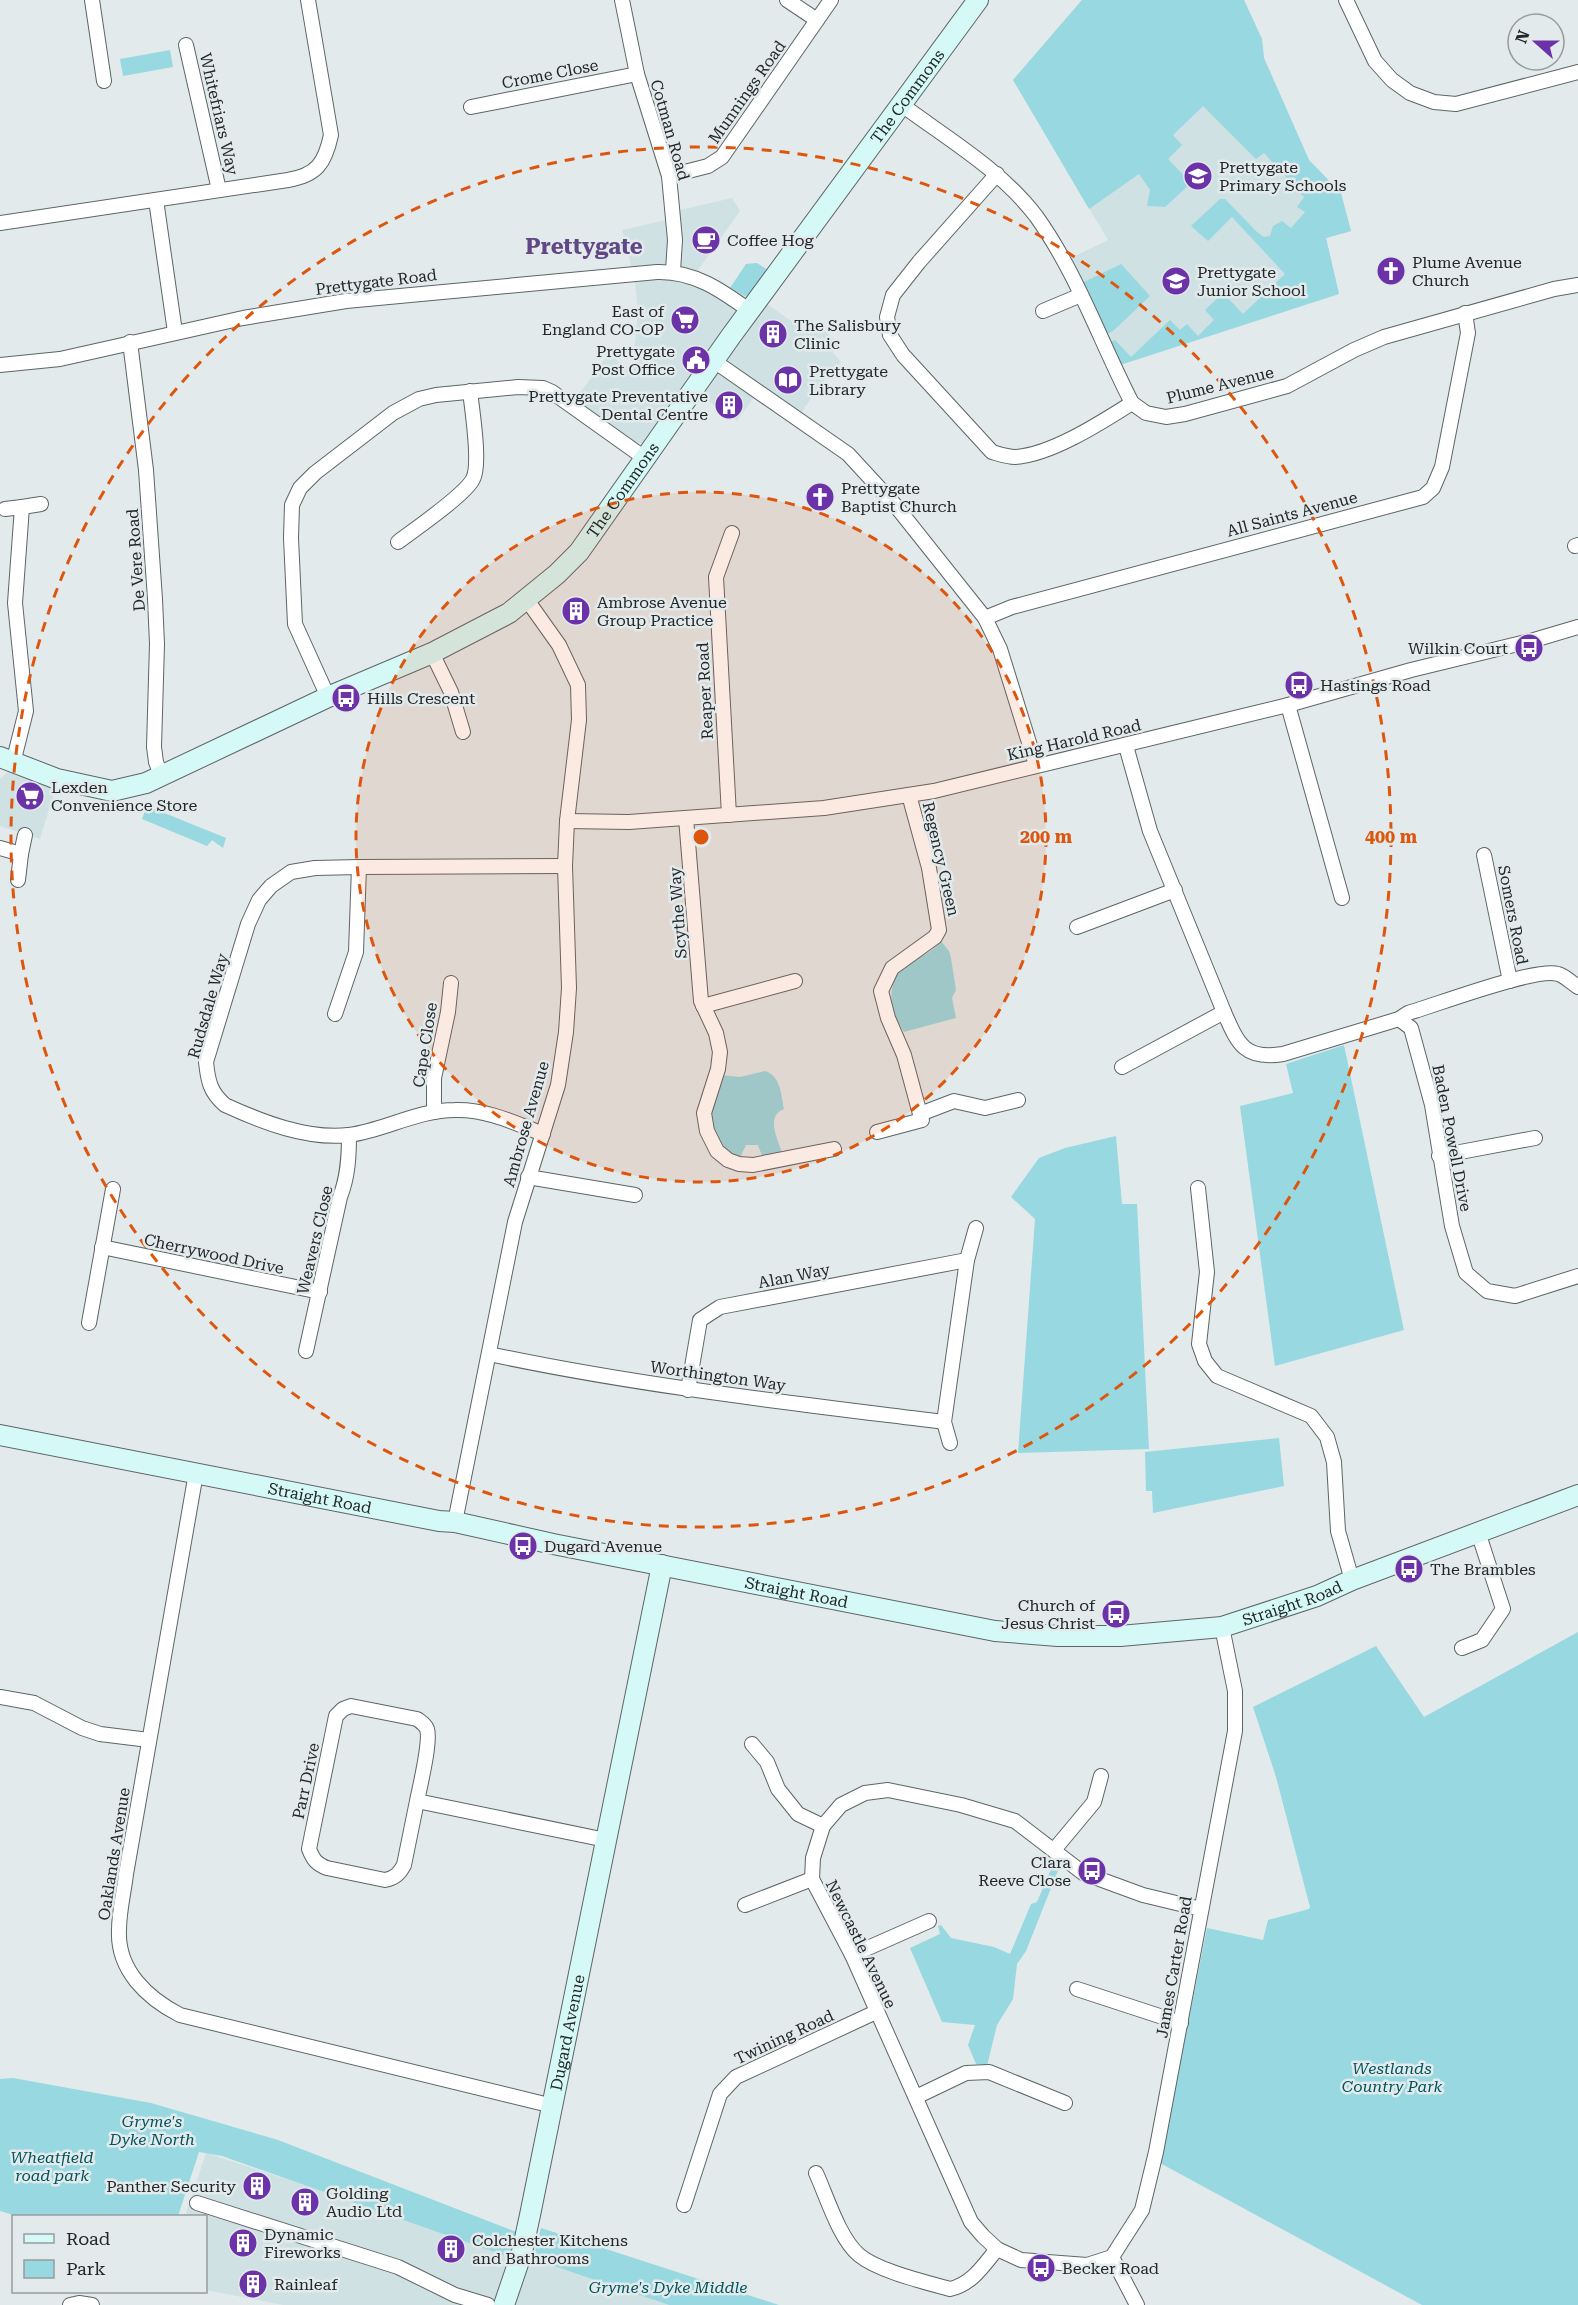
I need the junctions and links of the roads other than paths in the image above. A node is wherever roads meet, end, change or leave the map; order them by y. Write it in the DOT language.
graph roads {
  1 [pos="92,0"];
  2 [pos="323,0"];
  3 [pos="622,0"];
  4 [pos="787,0"];
  5 [pos="831,0"];
  6 [pos="978,0"];
  7 [pos="1346,0"];
  8 [pos="309,2"];
  9 [pos="817,20"];
  10 [pos="186,45"];
  11 [pos="1578,72"];
  12 [pos="637,74"];
  13 [pos="104,81"];
  14 [pos="902,105"];
  15 [pos="471,107"];
  16 [pos="997,174"];
  17 [pos="669,176"];
  18 [pos="219,190"];
  19 [pos="156,200"];
  20 [pos="0,223"];
  21 [pos="673,271"];
  22 [pos="1578,285"];
  23 [pos="1081,295"];
  24 [pos="1043,310"];
  25 [pos="750,311"];
  26 [pos="1465,313"];
  27 [pos="175,332"];
  28 [pos="130,342"];
  29 [pos="714,361"];
  30 [pos="0,365"];
  31 [pos="470,391"];
  32 [pos="1132,403"];
  33 [pos="646,459"];
  34 [pos="41,504"];
  35 [pos="22,507"];
  36 [pos="5,509"];
  37 [pos="732,532"];
  38 [pos="399,542"];
  39 [pos="527,600"];
  40 [pos="985,618"];
  41 [pos="1578,627"];
  42 [pos="432,652"];
  43 [pos="328,697"];
  44 [pos="1288,705"];
  45 [pos="462,732"];
  46 [pos="1126,746"];
  47 [pos="4,760"];
  48 [pos="1036,765"];
  49 [pos="161,775"];
  50 [pos="909,795"];
  51 [pos="729,815"];
  52 [pos="686,818"];
  53 [pos="567,821"];
  54 [pos="25,836"];
  55 [pos="0,848"];
  56 [pos="21,854"];
  57 [pos="1484,855"];
  58 [pos="565,866"];
  59 [pos="359,867"];
  60 [pos="18,880"];
  61 [pos="1175,890"];
  62 [pos="1342,898"];
  63 [pos="1077,927"];
  64 [pos="795,981"];
  65 [pos="1509,981"];
  66 [pos="451,983"];
  67 [pos="1578,987"];
  68 [pos="703,1006"];
  69 [pos="1224,1012"];
  70 [pos="335,1014"];
  71 [pos="1399,1019"];
  72 [pos="1122,1067"];
  73 [pos="1018,1100"];
  74 [pos="434,1112"];
  75 [pos="922,1121"];
  76 [pos="877,1132"];
  77 [pos="543,1134"];
  78 [pos="349,1135"];
  79 [pos="1535,1138"];
  80 [pos="834,1149"];
  81 [pos="1439,1156"];
  82 [pos="528,1177"];
  83 [pos="1198,1188"];
  84 [pos="112,1189"];
  85 [pos="635,1196"];
  86 [pos="976,1228"];
  87 [pos="102,1247"];
  88 [pos="967,1260"];
  89 [pos="1578,1276"];
  90 [pos="320,1293"];
  91 [pos="89,1323"];
  92 [pos="306,1351"];
  93 [pos="489,1354"];
  94 [pos="688,1390"];
  95 [pos="944,1422"];
  96 [pos="0,1435"];
  97 [pos="950,1443"];
  98 [pos="196,1473"];
  99 [pos="1578,1495"];
  100 [pos="455,1522"];
  101 [pos="1478,1532"];
  102 [pos="662,1565"];
  103 [pos="1352,1580"];
  104 [pos="1222,1627"];
  105 [pos="1462,1648"];
  106 [pos="1,1700"];
  107 [pos="149,1740"];
  108 [pos="752,1744"];
  109 [pos="1101,1776"];
  110 [pos="417,1802"];
  111 [pos="823,1826"];
  112 [pos="606,1840"];
  113 [pos="1054,1850"];
  114 [pos="812,1879"];
  115 [pos="745,1905"];
  116 [pos="1201,1909"];
  117 [pos="929,1920"];
  118 [pos="852,1955"];
  119 [pos="1077,1989"];
  120 [pos="876,2013"];
  121 [pos="1181,2024"];
  122 [pos="916,2097"];
  123 [pos="1065,2103"];
  124 [pos="553,2106"];
  125 [pos="816,2173"];
  126 [pos="197,2203"];
  127 [pos="684,2205"];
  128 [pos="997,2249"];
  129 [pos="1112,2257"];
  130 [pos="70,2305"];
  131 [pos="92,2305"];
  132 [pos="489,2305"];
  133 [pos="504,2305"];
  134 [pos="1137,2305"];
  1 -- 13 [label="street"];
  2 -- 8 [label="street"];
  3 -- 12 [label="street, Cotman Road"];
  4 -- 9 [label="street"];
  5 -- 9 [label="street, Munnings Road"];
  6 -- 14 [label="street, The Commons"];
  7 -- 11 [label="street"];
  8 -- 18 [label="street"];
  9 -- 17 [label="street, Munnings Road"];
  10 -- 18 [label="street, Whitefriars Way"];
  12 -- 15 [label="street, Crome Close"];
  12 -- 17 [label="street, Cotman Road"];
  14 -- 16 [label="street"];
  14 -- 25 [label="street, The Commons"];
  16 -- 23 [label="street"];
  16 -- 32 [label="street"];
  17 -- 21 [label="street, Cotman Road"];
  18 -- 19 [label="street"];
  19 -- 20 [label="street"];
  19 -- 27 [label="street"];
  21 -- 25 [label="street, Prettygate Road"];
  21 -- 27 [label="street, Prettygate Road"];
  22 -- 26 [label="street, Plume Avenue"];
  23 -- 24 [label="street"];
  23 -- 32 [label="street"];
  25 -- 29 [label="street, The Commons"];
  26 -- 32 [label="street, Plume Avenue"];
  26 -- 40 [label="street, All Saints Avenue"];
  27 -- 28 [label="street, Prettygate Road"];
  28 -- 30 [label="street, Prettygate Road"];
  28 -- 49 [label="street, De Vere Road"];
  29 -- 33 [label="street, The Commons"];
  29 -- 40 [label="street"];
  31 -- 33 [label="street"];
  31 -- 38 [label="street"];
  31 -- 43 [label="street"];
  33 -- 39 [label="street, The Commons"];
  34 -- 35 [label="street"];
  35 -- 36 [label="street"];
  35 -- 47 [label="street"];
  37 -- 51 [label="street, Reaper Road"];
  39 -- 42 [label="street, The Commons"];
  39 -- 53 [label="street, Ambrose Avenue"];
  40 -- 48 [label="street"];
  41 -- 44 [label="street, King Harold Road"];
  42 -- 43 [label="street, The Commons"];
  42 -- 45 [label="street"];
  43 -- 49 [label="street, The Commons"];
  44 -- 46 [label="street, King Harold Road"];
  44 -- 62 [label="street"];
  46 -- 48 [label="street, King Harold Road"];
  46 -- 61 [label="street"];
  47 -- 49 [label="street, The Commons"];
  48 -- 50 [label="street, King Harold Road"];
  50 -- 51 [label="street, King Harold Road"];
  50 -- 75 [label="street, Regency Green"];
  51 -- 52 [label="street, King Harold Road"];
  52 -- 53 [label="street, King Harold Road"];
  52 -- 68 [label="street, Scythe Way"];
  53 -- 58 [label="street, Ambrose Avenue"];
  54 -- 56 [label="street"];
  55 -- 56 [label="street"];
  56 -- 60 [label="street"];
  57 -- 65 [label="street, Somers Road"];
  58 -- 59 [label="street, Rudsdale Way"];
  58 -- 77 [label="street, Ambrose Avenue"];
  59 -- 70 [label="street"];
  59 -- 78 [label="street, Rudsdale Way"];
  61 -- 63 [label="street"];
  61 -- 69 [label="street"];
  64 -- 68 [label="street"];
  65 -- 67 [label="street"];
  65 -- 71 [label="street"];
  66 -- 74 [label="street, Cape Close"];
  68 -- 80 [label="street, Scythe Way"];
  69 -- 71 [label="street"];
  69 -- 72 [label="street"];
  71 -- 81 [label="street, Baden Powell Drive"];
  73 -- 75 [label="street"];
  74 -- 77 [label="street, Rudsdale Way"];
  74 -- 78 [label="street, Rudsdale Way"];
  75 -- 76 [label="street"];
  77 -- 82 [label="street, Ambrose Avenue"];
  78 -- 90 [label="street, Weavers Close"];
  79 -- 81 [label="street"];
  81 -- 89 [label="street, Baden Powell Drive"];
  82 -- 85 [label="street"];
  82 -- 93 [label="street, Ambrose Avenue"];
  83 -- 103 [label="street"];
  84 -- 87 [label="street"];
  86 -- 88 [label="street"];
  87 -- 90 [label="street, Cherrywood Drive"];
  87 -- 91 [label="street"];
  88 -- 94 [label="street, Alan Way"];
  88 -- 95 [label="street"];
  90 -- 92 [label="street, Weavers Close"];
  93 -- 94 [label="street, Worthington Way"];
  93 -- 100 [label="street, Ambrose Avenue"];
  94 -- 95 [label="street, Worthington Way"];
  95 -- 97 [label="street"];
  96 -- 98 [label="street, Straight Road"];
  98 -- 100 [label="street, Straight Road"];
  98 -- 107 [label="street, Oaklands Avenue"];
  99 -- 101 [label="street, Straight Road"];
  100 -- 102 [label="street, Straight Road"];
  101 -- 103 [label="street, Straight Road"];
  101 -- 105 [label="street"];
  102 -- 104 [label="street, Straight Road"];
  102 -- 112 [label="street, Dugard Avenue"];
  103 -- 104 [label="street, Straight Road"];
  104 -- 116 [label="street, James Carter Road"];
  106 -- 107 [label="street"];
  107 -- 124 [label="street, Oaklands Avenue"];
  108 -- 111 [label="street"];
  109 -- 113 [label="street"];
  110 -- 110 [label="street, Parr Drive"];
  110 -- 112 [label="street"];
  111 -- 113 [label="street, Newcastle Avenue"];
  111 -- 114 [label="street, Newcastle Avenue"];
  112 -- 124 [label="street, Dugard Avenue"];
  113 -- 116 [label="street, Newcastle Avenue"];
  114 -- 115 [label="street"];
  114 -- 118 [label="street, Newcastle Avenue"];
  116 -- 121 [label="street, James Carter Road"];
  117 -- 118 [label="street"];
  118 -- 120 [label="street, Newcastle Avenue"];
  119 -- 121 [label="street"];
  120 -- 122 [label="street, Newcastle Avenue"];
  120 -- 127 [label="street, Twining Road"];
  121 -- 129 [label="street, James Carter Road"];
  122 -- 123 [label="street"];
  122 -- 128 [label="street, Newcastle Avenue"];
  124 -- 133 [label="street, Dugard Avenue"];
  125 -- 128 [label="street"];
  126 -- 132 [label="street"];
  128 -- 129 [label="street, Newcastle Avenue"];
  129 -- 134 [label="street"];
  130 -- 131 [label="street"];
}
